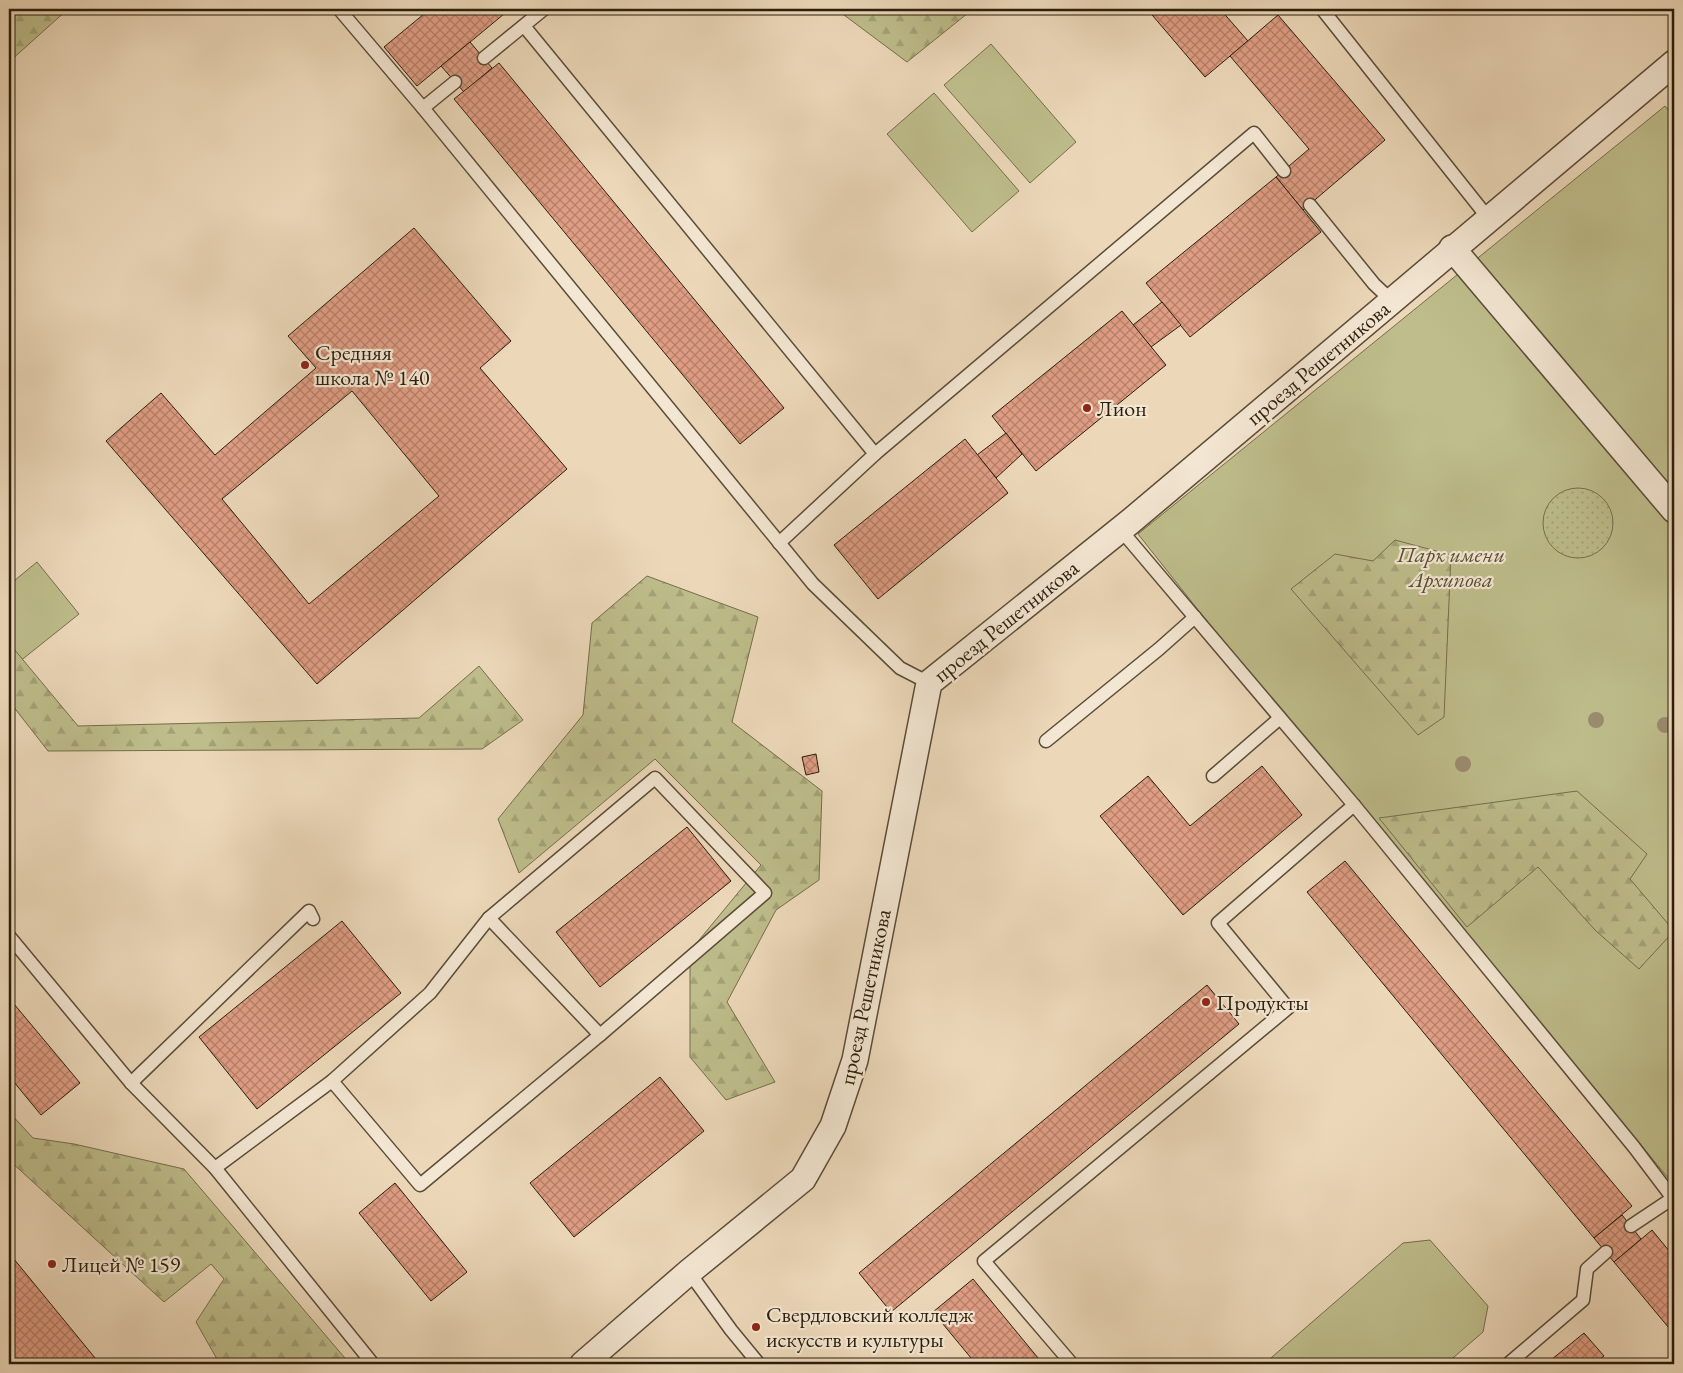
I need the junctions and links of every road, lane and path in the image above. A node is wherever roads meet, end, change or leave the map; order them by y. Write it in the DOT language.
graph roads {
  1 [pos="339,9"];
  2 [pos="544,9"];
  3 [pos="1322,9"];
  4 [pos="524,26"];
  5 [pos="484,58"];
  6 [pos="1674,63"];
  7 [pos="455,82"];
  8 [pos="423,108"];
  9 [pos="1284,171"];
  10 [pos="1310,205"];
  11 [pos="1490,219"];
  12 [pos="1452,248"];
  13 [pos="1392,302"];
  14 [pos="875,454"];
  15 [pos="1674,510"];
  16 [pos="1120,529"];
  17 [pos="779,543"];
  18 [pos="1195,617"];
  19 [pos="929,683"];
  20 [pos="1280,718"];
  21 [pos="1046,741"];
  22 [pos="1213,776"];
  23 [pos="1354,805"];
  24 [pos="489,918"];
  25 [pos="313,919"];
  26 [pos="9,936"];
  27 [pos="600,1036"];
  28 [pos="332,1081"];
  29 [pos="131,1083"];
  30 [pos="215,1168"];
  31 [pos="1673,1199"];
  32 [pos="1631,1226"];
  33 [pos="1606,1252"];
  34 [pos="689,1272"];
  35 [pos="372,1364"];
  36 [pos="583,1364"];
  37 [pos="759,1364"];
  38 [pos="1072,1364"];
  39 [pos="1508,1364"];
  1 -- 8 [label="lane"];
  2 -- 4 [label="lane"];
  3 -- 11 [label="lane"];
  4 -- 5 [label="lane"];
  4 -- 14 [label="lane"];
  6 -- 11 [label="street, проезд Решетникова"];
  7 -- 8 [label="lane"];
  8 -- 17 [label="lane"];
  9 -- 14 [label="lane"];
  10 -- 13 [label="lane"];
  11 -- 12 [label="street, проезд Решетникова"];
  12 -- 13 [label="street, проезд Решетникова"];
  12 -- 15 [label="street"];
  13 -- 16 [label="street, проезд Решетникова"];
  14 -- 17 [label="lane"];
  16 -- 18 [label="lane"];
  16 -- 19 [label="street, проезд Решетникова"];
  17 -- 19 [label="lane"];
  18 -- 20 [label="lane"];
  18 -- 21 [label="lane"];
  19 -- 34 [label="street, проезд Решетникова"];
  20 -- 22 [label="lane"];
  20 -- 23 [label="lane"];
  23 -- 31 [label="lane"];
  23 -- 38 [label="lane"];
  24 -- 27 [label="lane"];
  24 -- 27 [label="lane"];
  24 -- 28 [label="lane"];
  25 -- 29 [label="lane"];
  26 -- 29 [label="lane"];
  27 -- 28 [label="lane"];
  28 -- 30 [label="lane"];
  29 -- 30 [label="lane"];
  30 -- 35 [label="lane"];
  31 -- 32 [label="lane"];
  33 -- 39 [label="lane"];
  34 -- 36 [label="street, проезд Решетникова"];
  34 -- 37 [label="lane"];
}
